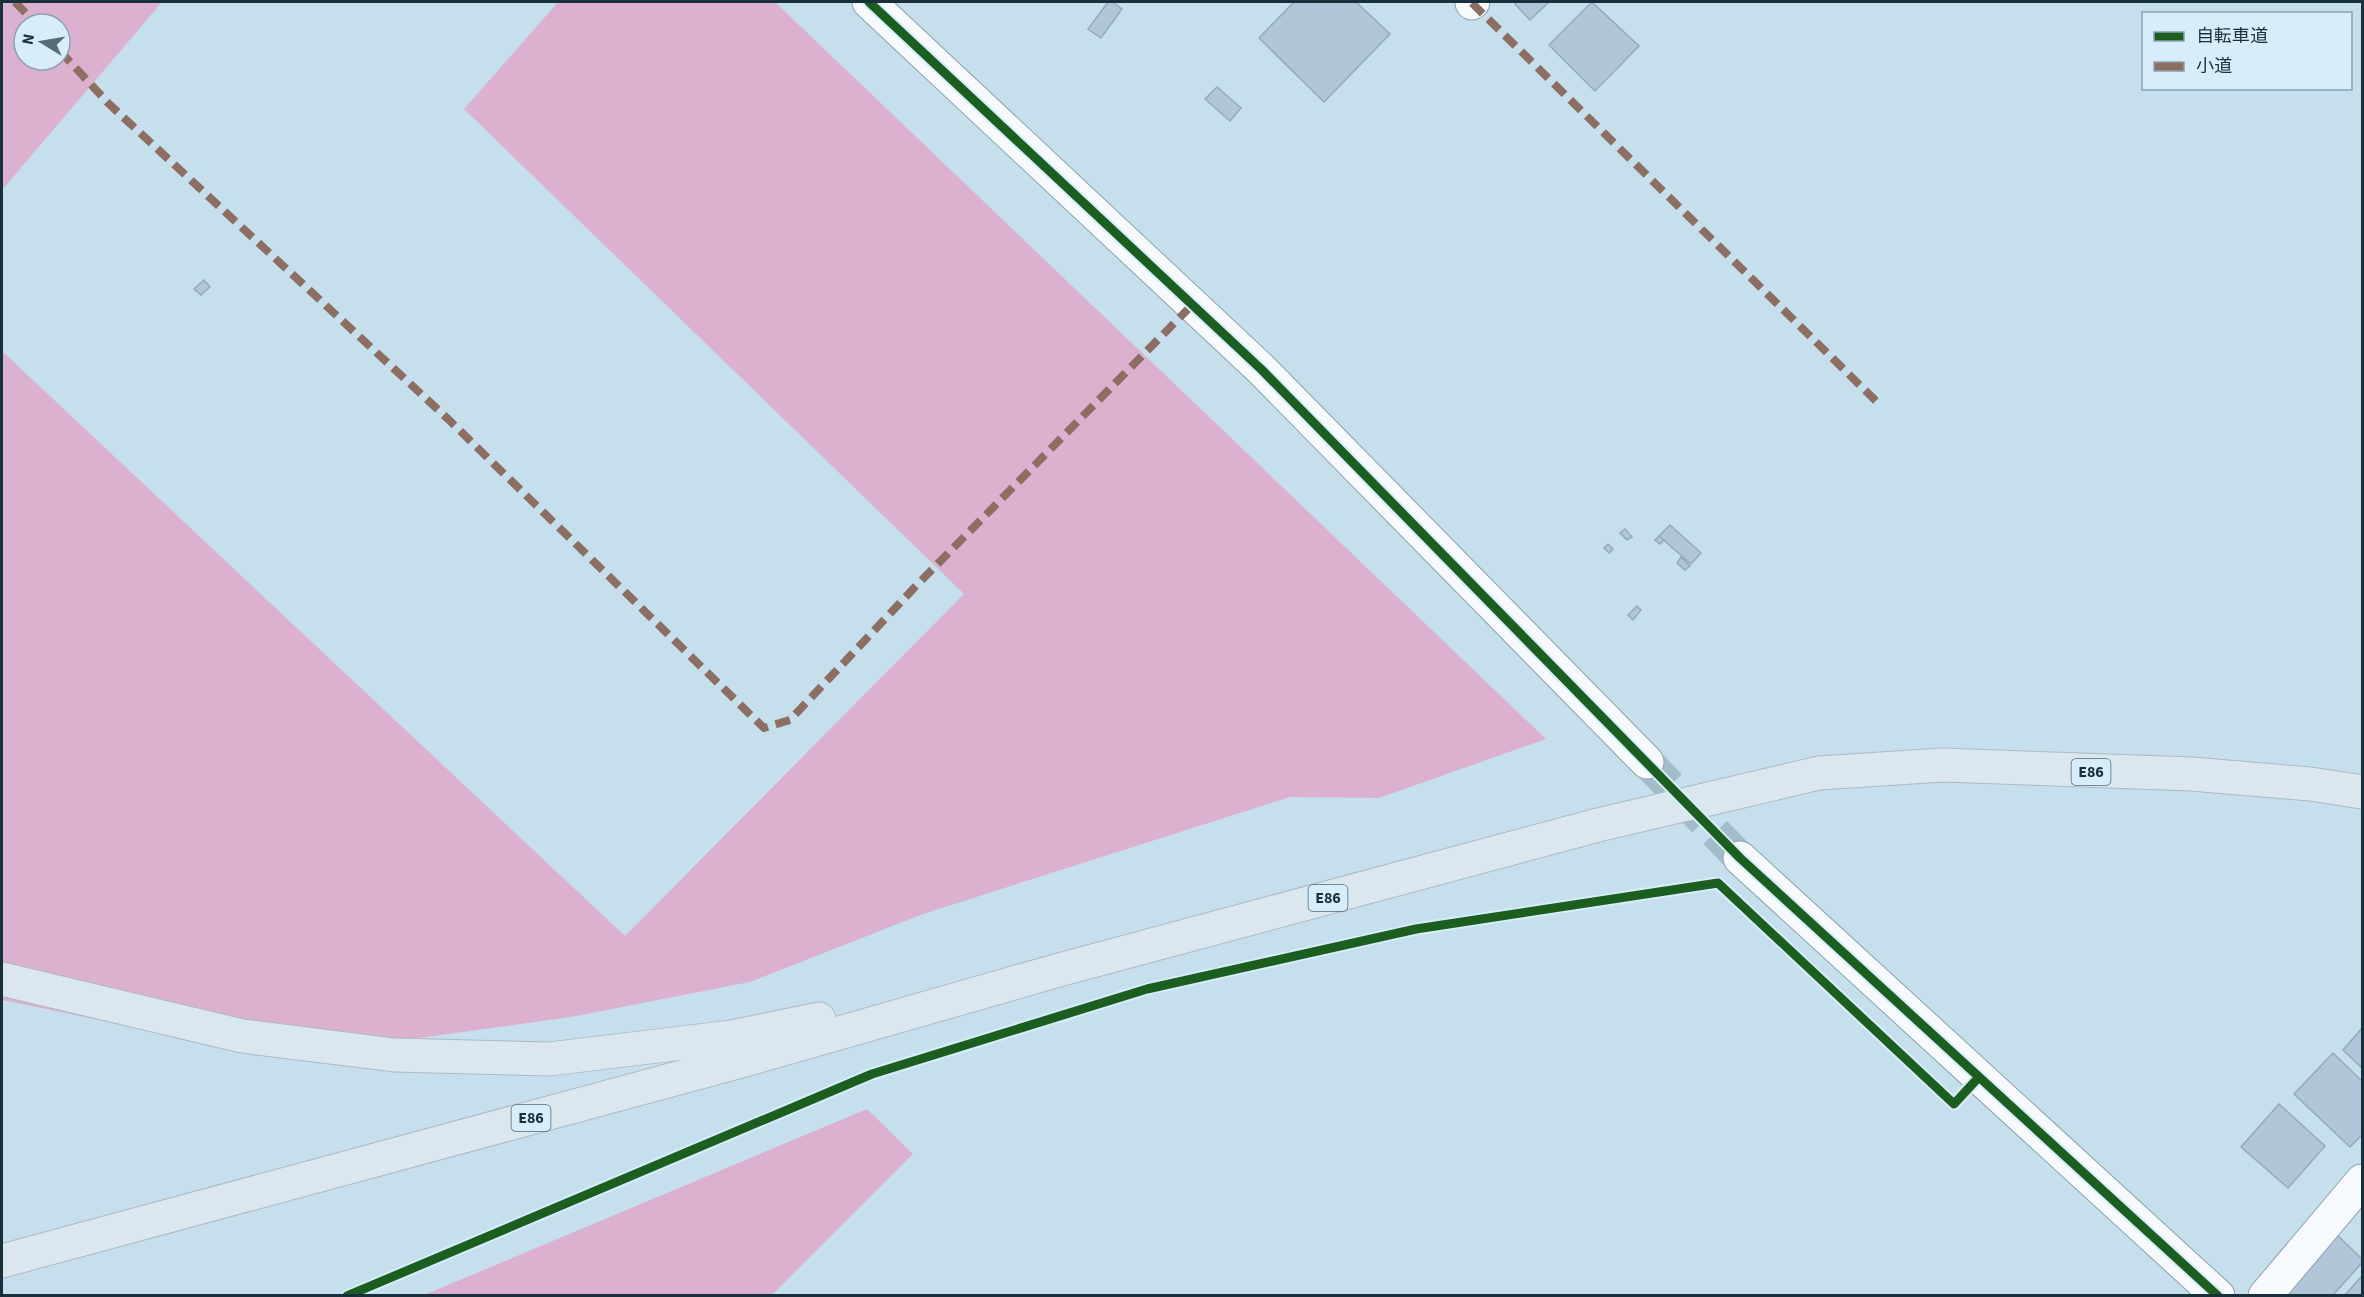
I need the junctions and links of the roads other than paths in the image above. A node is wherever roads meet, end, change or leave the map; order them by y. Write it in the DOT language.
graph roads {
  1 [pos="868,2"];
  2 [pos="1647,762"];
  3 [pos="2362,792"];
  4 [pos="1740,858"];
  5 [pos="1059,970"];
  6 [pos="2,979"];
  7 [pos="2359,1192"];
  8 [pos="2,1261"];
  9 [pos="2218,1296"];
  10 [pos="2265,1296"];
  1 -- 2 [label="street"];
  3 -- 5 [label="highway, E86, bridge"];
  4 -- 9 [label="street"];
  5 -- 6 [label="highway, E86"];
  5 -- 8 [label="highway, E86"];
  7 -- 10 [label="street"];
}
